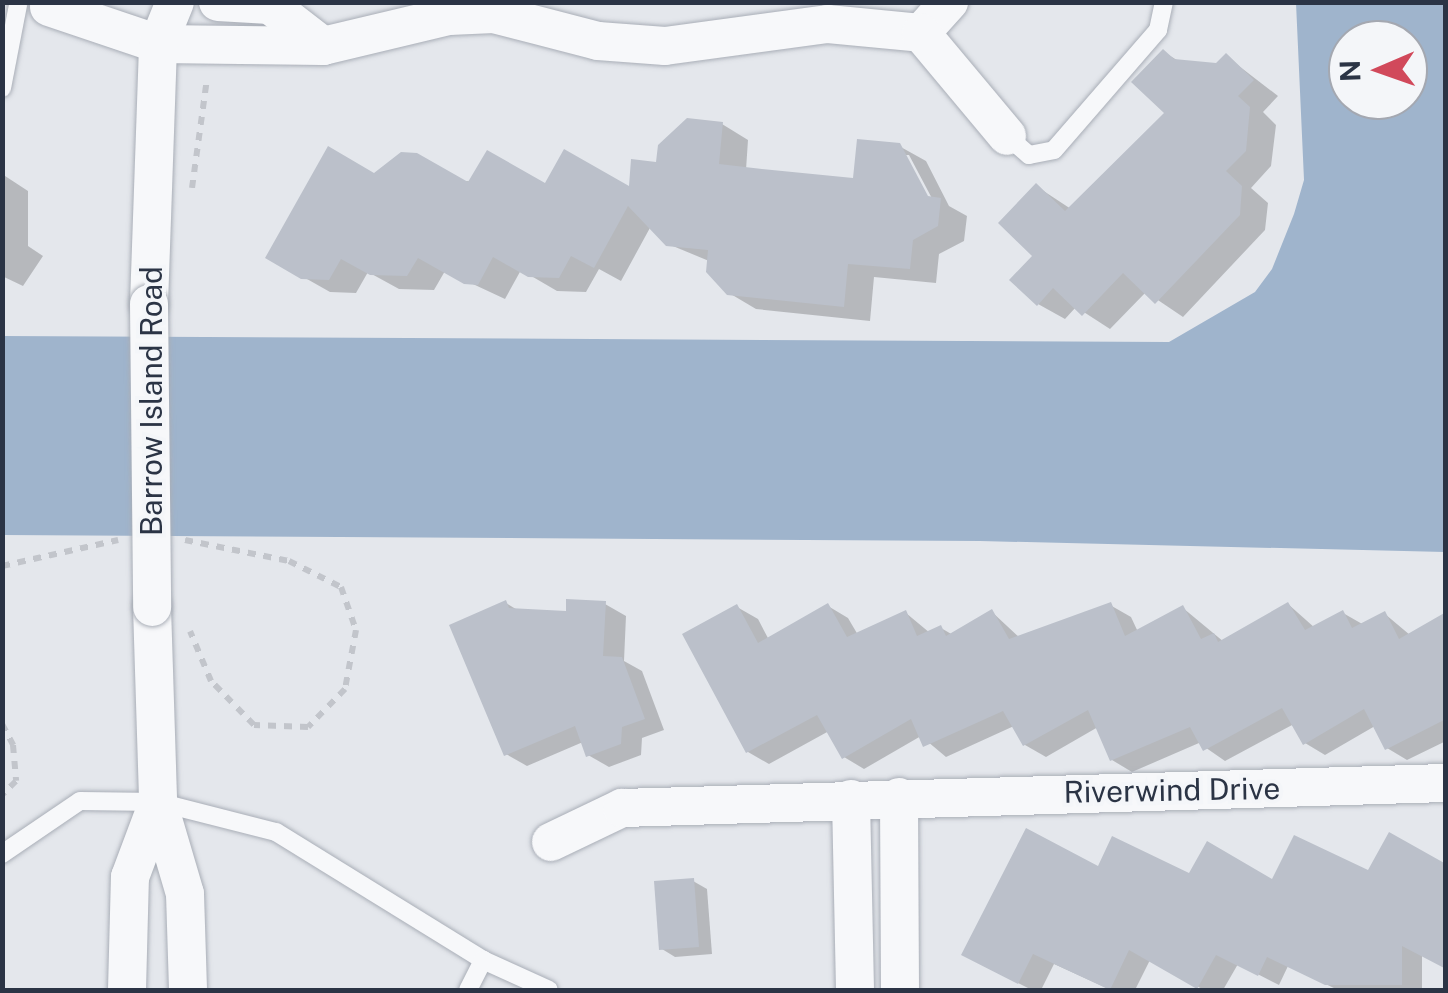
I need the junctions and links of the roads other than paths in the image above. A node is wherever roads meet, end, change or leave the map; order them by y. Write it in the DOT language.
graph roads {
  1 [pos="175,2"];
  2 [pos="218,2"];
  3 [pos="950,2"];
  4 [pos="1164,2"];
  5 [pos="32,5"];
  6 [pos="922,33"];
  7 [pos="158,44"];
  8 [pos="324,46"];
  9 [pos="2,88"];
  10 [pos="1007,136"];
  11 [pos="1446,783"];
  12 [pos="899,797"];
  13 [pos="851,799"];
  14 [pos="158,802"];
  15 [pos="551,842"];
  16 [pos="2,854"];
  17 [pos="483,960"];
  18 [pos="127,990"];
  19 [pos="188,990"];
  20 [pos="468,990"];
  21 [pos="549,990"];
  22 [pos="855,990"];
  23 [pos="900,990"];
  1 -- 7 [label="street, Barrow Island Road"];
  2 -- 8 [label="street"];
  3 -- 6 [label="street"];
  4 -- 10 [label="lane"];
  5 -- 7 [label="street"];
  5 -- 9 [label="lane"];
  6 -- 8 [label="street"];
  6 -- 10 [label="street"];
  7 -- 8 [label="street"];
  7 -- 14 [label="street, Barrow Island Road, bridge"];
  11 -- 12 [label="street, Riverwind Drive"];
  12 -- 13 [label="street, Riverwind Drive"];
  12 -- 23 [label="street"];
  13 -- 15 [label="street, Riverwind Drive"];
  13 -- 22 [label="street"];
  14 -- 16 [label="lane"];
  14 -- 17 [label="lane"];
  14 -- 18 [label="street, Barrow Island Road"];
  14 -- 19 [label="street, Barrow Island Road"];
  17 -- 20 [label="lane"];
  17 -- 21 [label="lane"];
}
